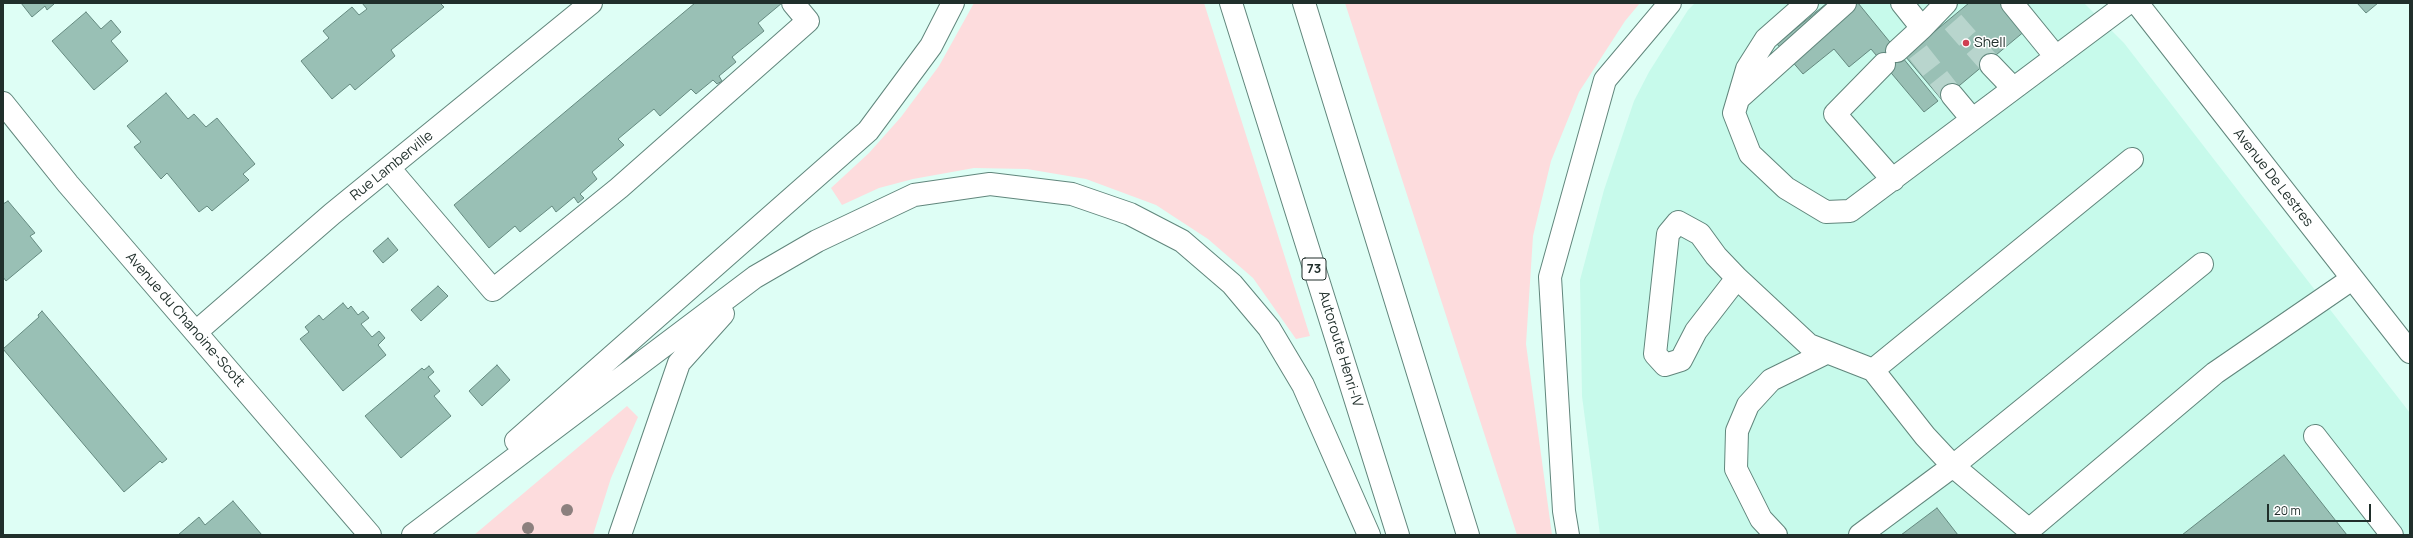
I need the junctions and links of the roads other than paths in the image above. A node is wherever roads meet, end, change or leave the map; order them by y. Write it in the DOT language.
graph roads {
  1 [pos="591,3"];
  2 [pos="793,3"];
  3 [pos="953,3"];
  4 [pos="1231,3"];
  5 [pos="1304,3"];
  6 [pos="1670,3"];
  7 [pos="1807,3"];
  8 [pos="1845,3"];
  9 [pos="1902,3"];
  10 [pos="2012,3"];
  11 [pos="2128,3"];
  12 [pos="2137,3"];
  13 [pos="1947,11"];
  14 [pos="1906,47"];
  15 [pos="2056,57"];
  16 [pos="1991,65"];
  17 [pos="2012,88"];
  18 [pos="1952,95"];
  19 [pos="1738,98"];
  20 [pos="3,103"];
  21 [pos="1972,119"];
  22 [pos="2132,159"];
  23 [pos="389,168"];
  24 [pos="1893,180"];
  25 [pos="2202,264"];
  26 [pos="756,277"];
  27 [pos="1737,278"];
  28 [pos="2352,279"];
  29 [pos="196,332"];
  30 [pos="2410,352"];
  31 [pos="1826,353"];
  32 [pos="1873,370"];
  33 [pos="2315,436"];
  34 [pos="1953,466"];
  35 [pos="370,535"];
  36 [pos="410,535"];
  37 [pos="413,535"];
  38 [pos="620,535"];
  39 [pos="1369,535"];
  40 [pos="1398,535"];
  41 [pos="1468,535"];
  42 [pos="1568,535"];
  43 [pos="1776,535"];
  44 [pos="1860,535"];
  45 [pos="2392,535"];
  1 -- 23 [label="main road, Rue Lamberville"];
  2 -- 23 [label="main road"];
  3 -- 36 [label="main road"];
  4 -- 40 [label="main road, Autoroute Henri-IV / 73"];
  5 -- 41 [label="main road"];
  6 -- 42 [label="main road"];
  7 -- 19 [label="main road"];
  8 -- 19 [label="main road"];
  9 -- 14 [label="main road"];
  10 -- 15 [label="main road"];
  11 -- 15 [label="main road"];
  12 -- 28 [label="main road, Avenue De Lestres"];
  13 -- 14 [label="main road"];
  14 -- 24 [label="main road"];
  15 -- 17 [label="main road"];
  16 -- 17 [label="main road"];
  17 -- 21 [label="main road"];
  18 -- 21 [label="main road"];
  19 -- 24 [label="main road"];
  20 -- 29 [label="main road, Avenue du Chanoine-Scott"];
  21 -- 24 [label="main road"];
  22 -- 32 [label="main road"];
  23 -- 29 [label="main road, Rue Lamberville"];
  25 -- 34 [label="main road"];
  26 -- 37 [label="main road"];
  26 -- 38 [label="main road"];
  26 -- 39 [label="main road"];
  27 -- 27 [label="main road"];
  27 -- 31 [label="main road"];
  28 -- 30 [label="main road, Avenue De Lestres"];
  28 -- 34 [label="main road"];
  29 -- 35 [label="main road, Avenue du Chanoine-Scott"];
  31 -- 32 [label="main road"];
  31 -- 43 [label="main road"];
  32 -- 34 [label="main road"];
  33 -- 45 [label="main road"];
  34 -- 44 [label="main road"];
}
